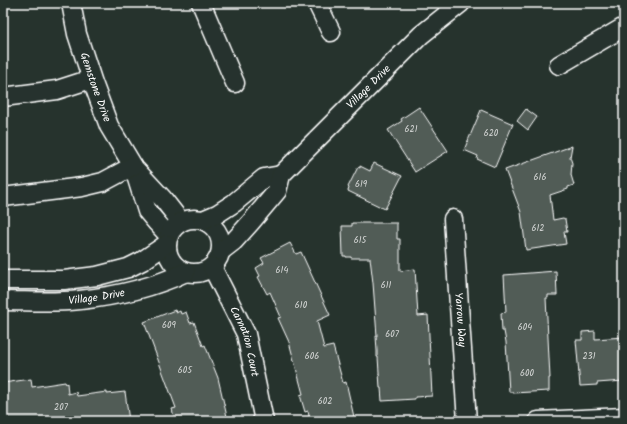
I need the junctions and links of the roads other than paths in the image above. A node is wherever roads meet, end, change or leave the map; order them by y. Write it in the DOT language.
graph roads {
  1 [pos="71,3"];
  2 [pos="201,3"];
  3 [pos="317,3"];
  4 [pos="461,3"];
  5 [pos="624,27"];
  6 [pos="331,32"];
  7 [pos="559,65"];
  8 [pos="91,79"];
  9 [pos="235,83"];
  10 [pos="3,97"];
  11 [pos="133,166"];
  12 [pos="281,175"];
  13 [pos="3,197"];
  14 [pos="453,219"];
  15 [pos="203,220"];
  16 [pos="181,222"];
  17 [pos="168,240"];
  18 [pos="222,251"];
  19 [pos="212,267"];
  20 [pos="186,272"];
  21 [pos="3,280"];
  22 [pos="3,301"];
  23 [pos="624,417"];
  24 [pos="264,421"];
  25 [pos="467,421"];
  26 [pos="538,421"];
  1 -- 8 [label="street, Gemstone Drive"];
  2 -- 9 [label="street"];
  3 -- 6 [label="street"];
  4 -- 12 [label="street, Village Drive"];
  5 -- 7 [label="street"];
  8 -- 10 [label="street"];
  8 -- 11 [label="street, Gemstone Drive"];
  11 -- 13 [label="street"];
  11 -- 16 [label="street, Gemstone Drive"];
  11 -- 17 [label="street, Gemstone Drive"];
  12 -- 15 [label="street"];
  12 -- 18 [label="street, Village Drive"];
  14 -- 25 [label="street, Yarrow Way"];
  15 -- 16 [label="street"];
  15 -- 18 [label="street"];
  16 -- 17 [label="street"];
  17 -- 20 [label="street"];
  17 -- 21 [label="street, Village Drive"];
  18 -- 19 [label="street"];
  19 -- 20 [label="street"];
  19 -- 24 [label="street, Carnation Court"];
  20 -- 22 [label="street, Village Drive"];
  23 -- 26 [label="street"];
}
